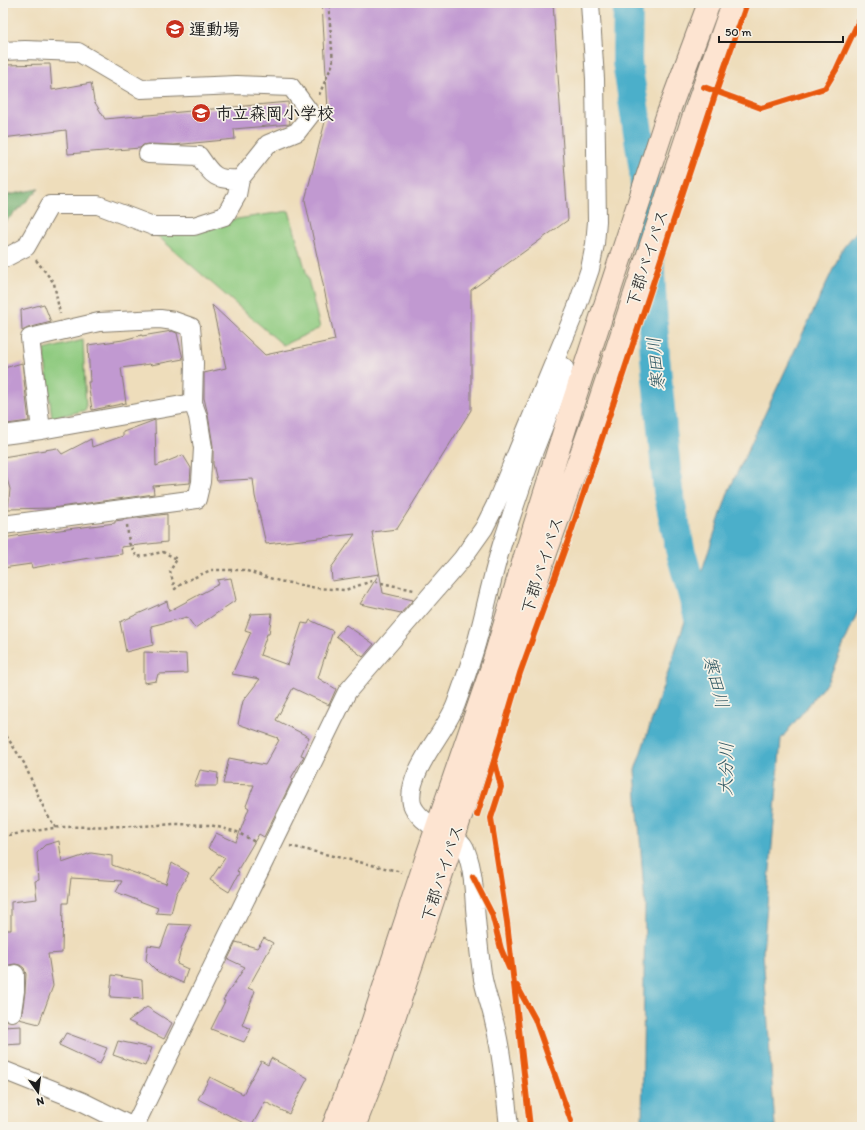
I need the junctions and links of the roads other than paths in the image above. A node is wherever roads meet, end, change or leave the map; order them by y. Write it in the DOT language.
graph roads {
  1 [pos="590,3"];
  2 [pos="709,3"];
  3 [pos="733,3"];
  4 [pos="3,51"];
  5 [pos="148,154"];
  6 [pos="240,179"];
  7 [pos="3,259"];
  8 [pos="577,307"];
  9 [pos="193,403"];
  10 [pos="41,430"];
  11 [pos="3,435"];
  12 [pos="3,525"];
  13 [pos="445,833"];
  14 [pos="11,986"];
  15 [pos="12,1012"];
  16 [pos="3,1070"];
  17 [pos="134,1127"];
  18 [pos="333,1127"];
  19 [pos="354,1127"];
  20 [pos="510,1127"];
  1 -- 8 [label="street"];
  2 -- 13 [label="street"];
  3 -- 13 [label="street, 下郡バイパス"];
  4 -- 6 [label="street"];
  5 -- 6 [label="street"];
  6 -- 7 [label="street"];
  8 -- 13 [label="street"];
  8 -- 17 [label="street"];
  9 -- 10 [label="street"];
  9 -- 10 [label="street"];
  9 -- 12 [label="street"];
  10 -- 11 [label="street"];
  13 -- 18 [label="street"];
  13 -- 19 [label="street, 下郡バイパス"];
  13 -- 20 [label="street"];
  14 -- 15 [label="street"];
  16 -- 17 [label="street"];
}
